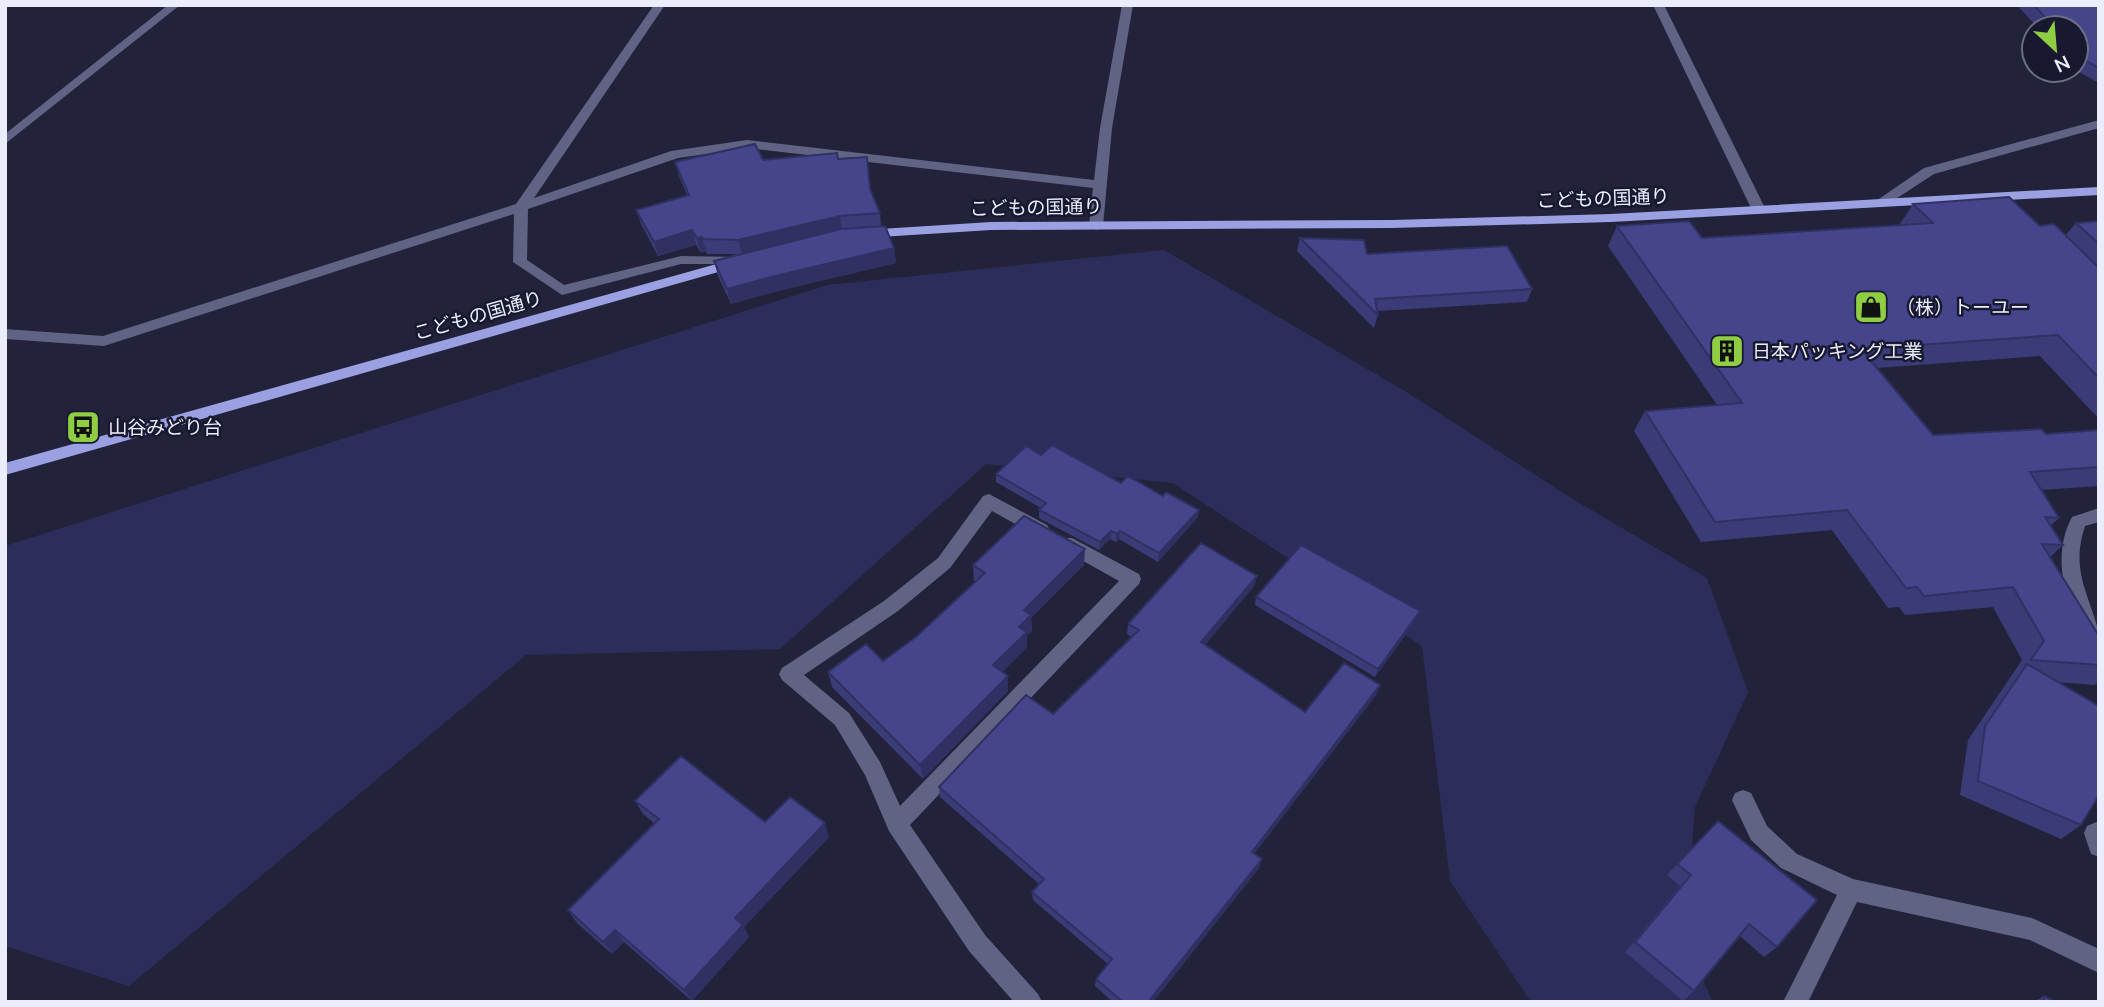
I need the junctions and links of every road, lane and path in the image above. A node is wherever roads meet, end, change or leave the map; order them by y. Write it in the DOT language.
graph roads {
  1 [pos="175,5"];
  2 [pos="660,5"];
  3 [pos="1128,5"];
  4 [pos="1658,5"];
  5 [pos="2099,124"];
  6 [pos="5,140"];
  7 [pos="1099,186"];
  8 [pos="2099,191"];
  9 [pos="1880,203"];
  10 [pos="521,207"];
  11 [pos="1759,210"];
  12 [pos="1096,226"];
  13 [pos="853,236"];
  14 [pos="749,259"];
  15 [pos="5,334"];
  16 [pos="5,469"];
  17 [pos="2099,515"];
  18 [pos="2099,649"];
  19 [pos="1743,800"];
  20 [pos="897,824"];
  21 [pos="2099,831"];
  22 [pos="2099,847"];
  23 [pos="1851,890"];
  24 [pos="2099,961"];
  25 [pos="1030,1002"];
  26 [pos="1795,1002"];
  1 -- 6 [label="street"];
  2 -- 10 [label="street"];
  3 -- 7 [label="street"];
  4 -- 11 [label="street"];
  5 -- 9 [label="street"];
  7 -- 10 [label="street"];
  7 -- 12 [label="street"];
  8 -- 9 [label="main road, こどもの国通り"];
  9 -- 11 [label="main road, こどもの国通り"];
  10 -- 14 [label="street"];
  10 -- 15 [label="street"];
  11 -- 12 [label="main road, こどもの国通り"];
  12 -- 13 [label="main road, こどもの国通り"];
  14 -- 16 [label="main road, こどもの国通り"];
  17 -- 18 [label="street"];
  19 -- 23 [label="street"];
  20 -- 20 [label="street"];
  20 -- 25 [label="street"];
  21 -- 22 [label="street"];
  23 -- 24 [label="street"];
  23 -- 26 [label="street"];
}
